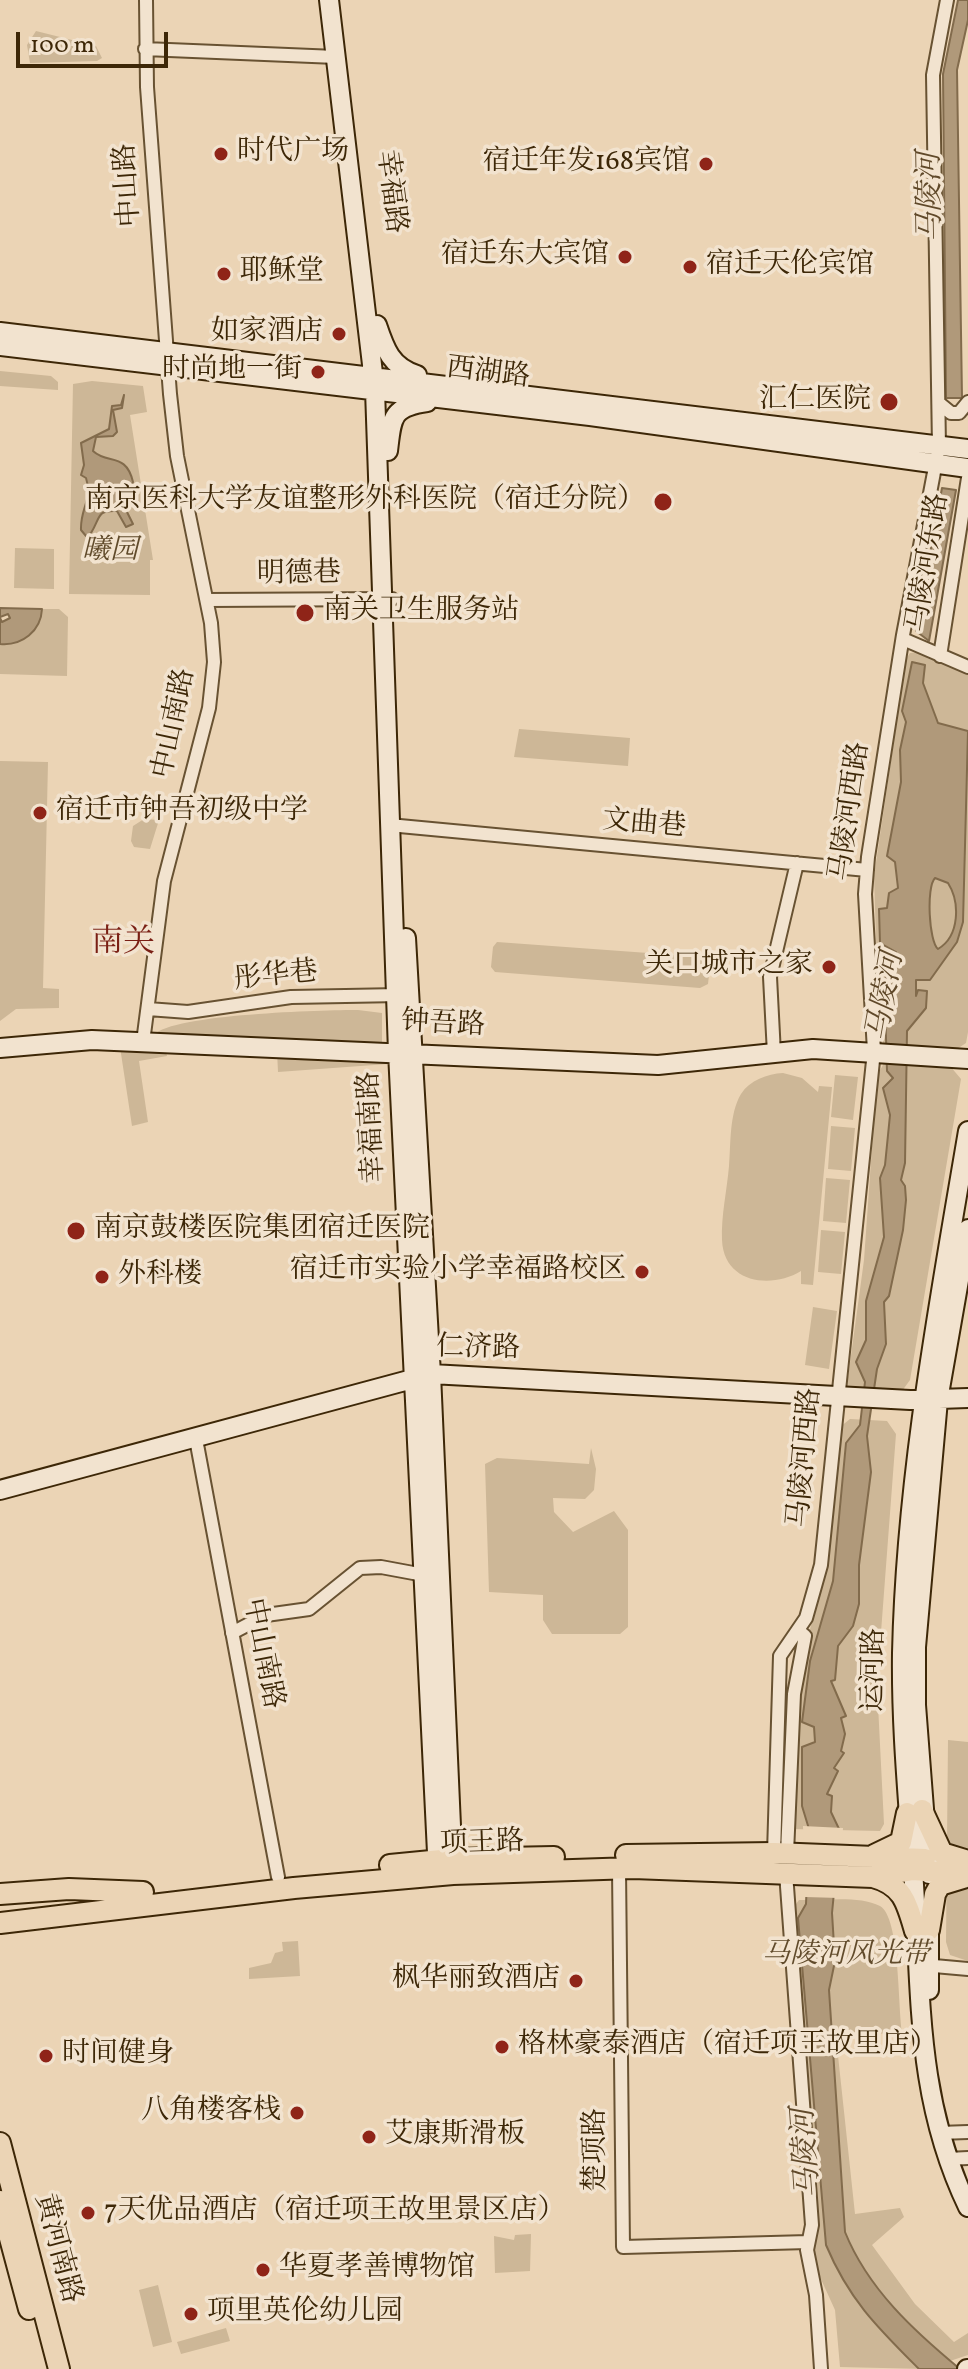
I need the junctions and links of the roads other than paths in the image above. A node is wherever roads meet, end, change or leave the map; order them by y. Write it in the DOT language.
graph roads {
  1 [pos="146,0"];
  2 [pos="329,0"];
  3 [pos="338,0"];
  4 [pos="947,0"];
  5 [pos="145,49"];
  6 [pos="336,57"];
  7 [pos="373,326"];
  8 [pos="0,332"];
  9 [pos="0,346"];
  10 [pos="167,360"];
  11 [pos="327,378"];
  12 [pos="379,383"];
  13 [pos="466,394"];
  14 [pos="968,402"];
  15 [pos="940,404"];
  16 [pos="968,449"];
  17 [pos="383,450"];
  18 [pos="938,455"];
  19 [pos="968,468"];
  20 [pos="968,478"];
  21 [pos="387,599"];
  22 [pos="207,600"];
  23 [pos="903,639"];
  24 [pos="940,656"];
  25 [pos="968,667"];
  26 [pos="402,827"];
  27 [pos="797,863"];
  28 [pos="867,870"];
  29 [pos="403,995"];
  30 [pos="148,1009"];
  31 [pos="143,1042"];
  32 [pos="0,1048"];
  33 [pos="878,1052"];
  34 [pos="405,1053"];
  35 [pos="774,1054"];
  36 [pos="968,1059"];
  37 [pos="968,1131"];
  38 [pos="968,1229"];
  39 [pos="422,1376"];
  40 [pos="836,1396"];
  41 [pos="968,1398"];
  42 [pos="930,1400"];
  43 [pos="196,1439"];
  44 [pos="0,1490"];
  45 [pos="424,1575"];
  46 [pos="798,1630"];
  47 [pos="232,1633"];
  48 [pos="915,1811"];
  49 [pos="782,1860"];
  50 [pos="968,1862"];
  51 [pos="921,1865"];
  52 [pos="445,1867"];
  53 [pos="870,1868"];
  54 [pos="619,1869"];
  55 [pos="968,1876"];
  56 [pos="278,1877"];
  57 [pos="0,1894"];
  58 [pos="0,1923"];
  59 [pos="922,1930"];
  60 [pos="922,1965"];
  61 [pos="968,1969"];
  62 [pos="943,2132"];
  63 [pos="968,2132"];
  64 [pos="0,2143"];
  65 [pos="958,2158"];
  66 [pos="968,2186"];
  67 [pos="0,2201"];
  68 [pos="968,2207"];
  69 [pos="808,2242"];
  70 [pos="45,2369"];
  71 [pos="59,2369"];
  72 [pos="821,2369"];
  1 -- 5 [label="street, 中山路"];
  2 -- 6 [label="main road, 幸福路"];
  3 -- 7 [label="main road, 幸福路"];
  4 -- 15 [label="street, 马陵河西路"];
  5 -- 6 [label="street"];
  5 -- 10 [label="street, 中山路"];
  6 -- 7 [label="main road, 幸福路"];
  7 -- 11 [label="main road"];
  7 -- 12 [label="main road, 幸福路"];
  7 -- 13 [label="main road"];
  8 -- 10 [label="main road, 西湖路"];
  9 -- 10 [label="main road, 西湖路"];
  10 -- 11 [label="main road, 西湖路"];
  10 -- 22 [label="street, 中山南路"];
  11 -- 12 [label="main road, 西湖路"];
  11 -- 17 [label="main road"];
  12 -- 13 [label="main road, 西湖路"];
  12 -- 17 [label="main road, 幸福南路"];
  13 -- 17 [label="main road"];
  13 -- 18 [label="main road, 西湖路"];
  14 -- 15 [label="street"];
  15 -- 18 [label="street, 马陵河西路"];
  16 -- 18 [label="main road, 西湖路"];
  17 -- 21 [label="main road, 幸福南路"];
  18 -- 19 [label="main road, 西湖路"];
  18 -- 23 [label="street, 马陵河西路"];
  20 -- 24 [label="street, 马陵河东路"];
  21 -- 22 [label="street, 明德巷"];
  21 -- 26 [label="main road, 幸福南路"];
  22 -- 30 [label="street, 中山南路"];
  23 -- 24 [label="street"];
  23 -- 28 [label="street, 马陵河西路"];
  24 -- 25 [label="street"];
  26 -- 27 [label="street, 文曲巷"];
  26 -- 29 [label="main road, 幸福南路"];
  27 -- 28 [label="street, 文曲巷"];
  27 -- 35 [label="street"];
  28 -- 33 [label="street, 马陵河西路"];
  29 -- 30 [label="street, 彤华巷"];
  29 -- 34 [label="main road, 幸福南路"];
  30 -- 31 [label="street, 中山南路"];
  31 -- 32 [label="main road, 钟吾路"];
  31 -- 34 [label="main road, 钟吾路"];
  33 -- 35 [label="main road, 钟吾路"];
  33 -- 36 [label="main road, 钟吾路"];
  33 -- 40 [label="street, 马陵河西路"];
  34 -- 35 [label="main road, 钟吾路"];
  34 -- 39 [label="main road, 幸福南路"];
  37 -- 42 [label="main road, 运河路"];
  38 -- 42 [label="main road, 运河路"];
  39 -- 40 [label="main road, 仁济路"];
  39 -- 43 [label="main road, 仁济路"];
  39 -- 45 [label="main road, 幸福南路"];
  39 -- 52 [label="main road, 幸福南路"];
  40 -- 42 [label="main road, 仁济路"];
  40 -- 46 [label="street, 马陵河西路"];
  41 -- 42 [label="main road, 仁济路"];
  42 -- 48 [label="main road, 运河路"];
  43 -- 44 [label="main road, 仁济路"];
  43 -- 47 [label="street, 中山南路"];
  45 -- 47 [label="street"];
  45 -- 52 [label="main road, 幸福南路"];
  46 -- 49 [label="street, 马陵河西路"];
  46 -- 49 [label="street, 马陵河西路"];
  47 -- 56 [label="street, 中山南路"];
  48 -- 50 [label="main road"];
  48 -- 51 [label="main road, 运河路"];
  48 -- 53 [label="main road"];
  49 -- 52 [label="main road, 项王路"];
  49 -- 53 [label="main road, 项王路"];
  49 -- 54 [label="main road, 项王路"];
  49 -- 69 [label="street, 马陵河西路"];
  50 -- 51 [label="main road, 项王路"];
  51 -- 53 [label="main road, 项王路"];
  51 -- 55 [label="main road, 项王路"];
  51 -- 59 [label="main road, 运河路"];
  52 -- 54 [label="main road, 项王路"];
  52 -- 56 [label="main road, 项王路"];
  52 -- 58 [label="main road, 项王路"];
  53 -- 59 [label="main road"];
  54 -- 69 [label="street, 楚项路"];
  55 -- 59 [label="main road"];
  56 -- 57 [label="main road, 项王路"];
  59 -- 60 [label="main road, 运河路"];
  60 -- 61 [label="street"];
  60 -- 62 [label="main road, 运河路"];
  62 -- 63 [label="street"];
  62 -- 65 [label="main road, 运河路"];
  64 -- 71 [label="main road, 黄河南路"];
  65 -- 66 [label="main road, 运河路"];
  65 -- 68 [label="main road, 运河路"];
  67 -- 70 [label="main road, 黄河南路"];
  69 -- 72 [label="street, 马陵河西路"];
}
